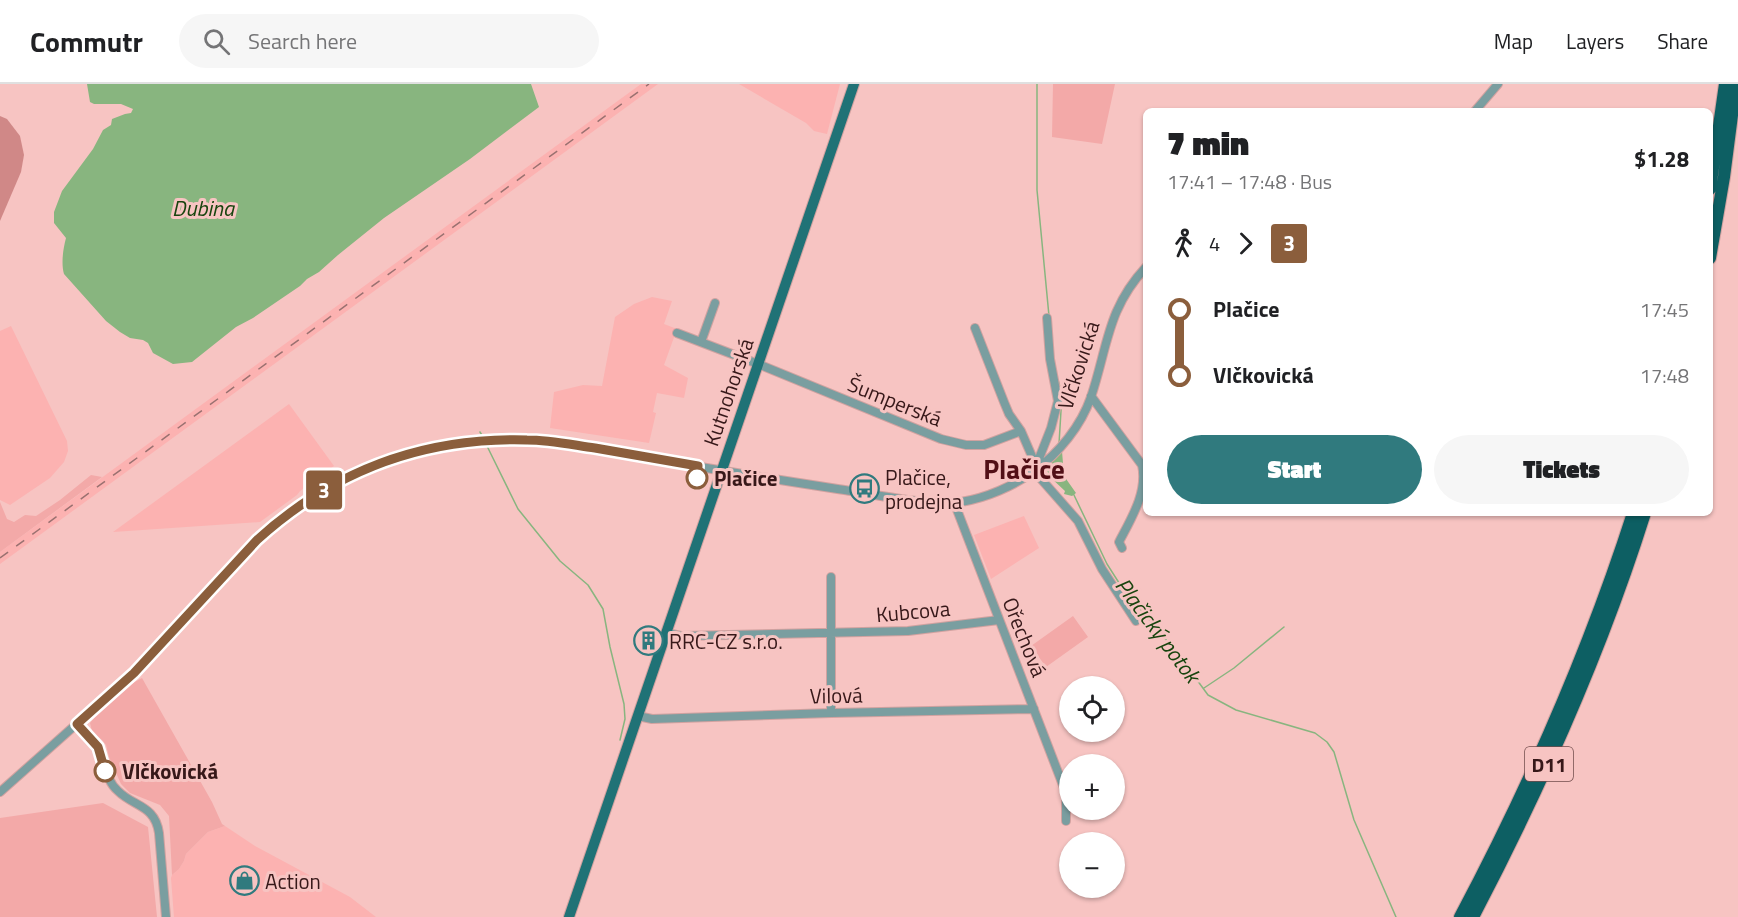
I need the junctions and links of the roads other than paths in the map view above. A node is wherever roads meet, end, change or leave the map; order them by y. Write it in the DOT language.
graph roads {
  1 [pos="854,84"];
  2 [pos="1498,84"];
  3 [pos="1725,84"];
  4 [pos="1736,84"];
  5 [pos="1478,108"];
  6 [pos="1713,168"];
  7 [pos="1713,241"];
  8 [pos="1143,270"];
  9 [pos="715,303"];
  10 [pos="1047,318"];
  11 [pos="975,328"];
  12 [pos="677,333"];
  13 [pos="701,342"];
  14 [pos="758,364"];
  15 [pos="1091,396"];
  16 [pos="1021,431"];
  17 [pos="1143,465"];
  18 [pos="1036,470"];
  19 [pos="723,471"];
  20 [pos="1143,478"];
  21 [pos="954,502"];
  22 [pos="1632,516"];
  23 [pos="1644,516"];
  24 [pos="1122,548"];
  25 [pos="831,577"];
  26 [pos="999,620"];
  27 [pos="1136,621"];
  28 [pos="667,633"];
  29 [pos="831,634"];
  30 [pos="1034,709"];
  31 [pos="831,713"];
  32 [pos="638,716"];
  33 [pos="77,724"];
  34 [pos="0,792"];
  35 [pos="1066,821"];
  36 [pos="166,917"];
  37 [pos="569,917"];
  38 [pos="1460,917"];
  39 [pos="1473,917"];
  1 -- 14 [label="main road, Kutnohorská"];
  2 -- 5 [label="street"];
  3 -- 6 [label="highway"];
  4 -- 7 [label="highway"];
  8 -- 15 [label="street, Vlčkovická"];
  9 -- 13 [label="street"];
  10 -- 18 [label="street"];
  11 -- 16 [label="street"];
  12 -- 13 [label="street, Šumperská"];
  13 -- 14 [label="street, Šumperská"];
  14 -- 16 [label="street, Šumperská"];
  14 -- 19 [label="main road, Kutnohorská"];
  15 -- 17 [label="street"];
  15 -- 18 [label="street, Vlčkovická"];
  16 -- 18 [label="street"];
  18 -- 21 [label="street, Vlčkovická"];
  18 -- 27 [label="street"];
  19 -- 21 [label="street, Vlčkovická"];
  19 -- 28 [label="main road, Kutnohorská"];
  19 -- 33 [label="street, Vlčkovická"];
  20 -- 24 [label="street"];
  21 -- 26 [label="street, Ořechová"];
  22 -- 38 [label="highway, D11"];
  23 -- 39 [label="highway, D11"];
  25 -- 29 [label="street"];
  26 -- 29 [label="street, Kubcova"];
  26 -- 30 [label="street, Ořechová"];
  28 -- 29 [label="street, Kubcova"];
  28 -- 32 [label="main road, Kutnohorská"];
  29 -- 31 [label="street"];
  30 -- 31 [label="street, Vilová"];
  30 -- 35 [label="street, Ořechová"];
  31 -- 32 [label="street, Vilová"];
  32 -- 37 [label="main road, Kutnohorská"];
  33 -- 34 [label="street, Vlčkovická"];
  33 -- 36 [label="street"];
}
